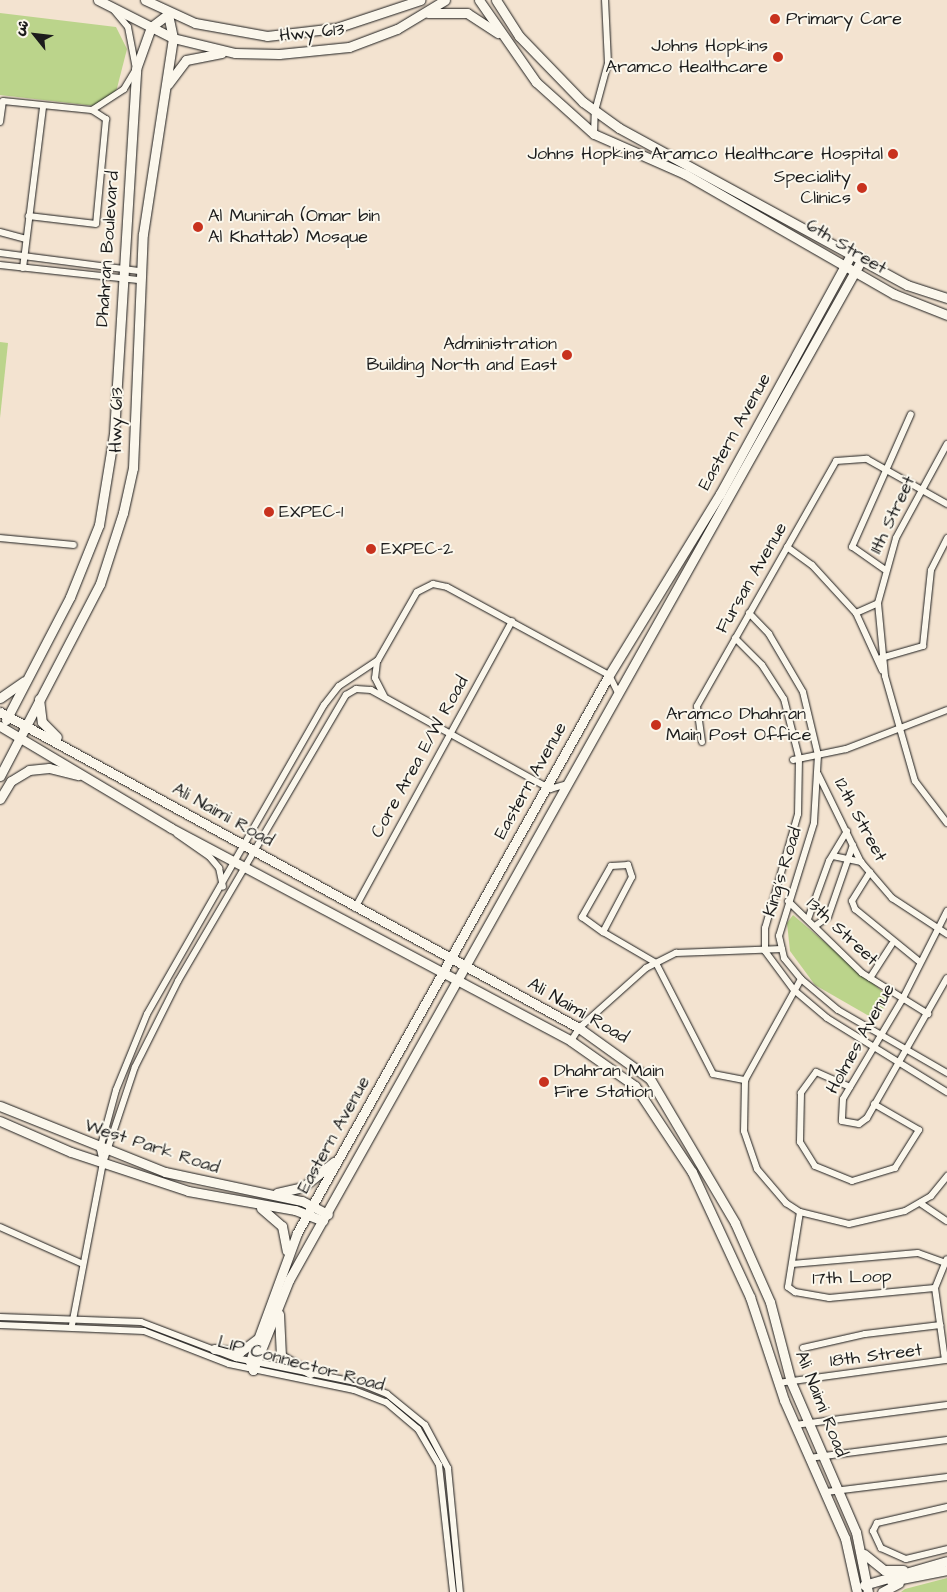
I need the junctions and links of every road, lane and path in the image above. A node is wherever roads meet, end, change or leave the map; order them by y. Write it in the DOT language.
graph roads {
  1 [pos="98,0"];
  2 [pos="145,0"];
  3 [pos="420,0"];
  4 [pos="445,0"];
  5 [pos="479,0"];
  6 [pos="496,0"];
  7 [pos="605,0"];
  8 [pos="111,7"];
  9 [pos="425,13"];
  10 [pos="168,14"];
  11 [pos="151,28"];
  12 [pos="173,38"];
  13 [pos="510,43"];
  14 [pos="235,53"];
  15 [pos="136,69"];
  16 [pos="166,88"];
  17 [pos="43,107"];
  18 [pos="92,110"];
  19 [pos="594,111"];
  20 [pos="0,122"];
  21 [pos="594,134"];
  22 [pos="28,216"];
  23 [pos="0,232"];
  24 [pos="26,238"];
  25 [pos="852,253"];
  26 [pos="0,254"];
  27 [pos="24,256"];
  28 [pos="862,259"];
  29 [pos="0,265"];
  30 [pos="845,266"];
  31 [pos="23,268"];
  32 [pos="122,269"];
  33 [pos="855,272"];
  34 [pos="139,275"];
  35 [pos="121,279"];
  36 [pos="947,298"];
  37 [pos="947,315"];
  38 [pos="911,414"];
  39 [pos="947,444"];
  40 [pos="885,469"];
  41 [pos="921,489"];
  42 [pos="947,504"];
  43 [pos="0,538"];
  44 [pos="947,538"];
  45 [pos="74,545"];
  46 [pos="787,547"];
  47 [pos="884,569"];
  48 [pos="878,603"];
  49 [pos="749,613"];
  50 [pos="856,613"];
  51 [pos="512,621"];
  52 [pos="736,638"];
  53 [pos="880,658"];
  54 [pos="378,660"];
  55 [pos="32,671"];
  56 [pos="609,675"];
  57 [pos="617,691"];
  58 [pos="39,696"];
  59 [pos="0,698"];
  60 [pos="388,700"];
  61 [pos="947,710"];
  62 [pos="4,714"];
  63 [pos="25,724"];
  64 [pos="1,729"];
  65 [pos="900,729"];
  66 [pos="450,734"];
  67 [pos="19,736"];
  68 [pos="702,742"];
  69 [pos="72,750"];
  70 [pos="818,755"];
  71 [pos="796,759"];
  72 [pos="817,773"];
  73 [pos="0,776"];
  74 [pos="103,784"];
  75 [pos="564,784"];
  76 [pos="546,787"];
  77 [pos="0,799"];
  78 [pos="947,823"];
  79 [pos="171,828"];
  80 [pos="847,831"];
  81 [pos="853,845"];
  82 [pos="245,846"];
  83 [pos="256,852"];
  84 [pos="832,856"];
  85 [pos="848,861"];
  86 [pos="237,862"];
  87 [pos="861,862"];
  88 [pos="247,868"];
  89 [pos="870,872"];
  90 [pos="222,888"];
  91 [pos="788,901"];
  92 [pos="355,908"];
  93 [pos="947,911"];
  94 [pos="808,919"];
  95 [pos="815,926"];
  96 [pos="937,928"];
  97 [pos="603,932"];
  98 [pos="947,934"];
  99 [pos="892,944"];
  100 [pos="782,949"];
  101 [pos="765,951"];
  102 [pos="450,959"];
  103 [pos="920,962"];
  104 [pos="656,963"];
  105 [pos="465,967"];
  106 [pos="443,972"];
  107 [pos="870,978"];
  108 [pos="947,978"];
  109 [pos="801,979"];
  110 [pos="458,980"];
  111 [pos="794,990"];
  112 [pos="902,1000"];
  113 [pos="928,1014"];
  114 [pos="579,1028"];
  115 [pos="880,1036"];
  116 [pos="571,1041"];
  117 [pos="873,1048"];
  118 [pos="906,1050"];
  119 [pos="898,1064"];
  120 [pos="947,1073"];
  121 [pos="744,1080"];
  122 [pos="850,1087"];
  123 [pos="947,1092"];
  124 [pos="874,1104"];
  125 [pos="0,1106"];
  126 [pos="0,1121"];
  127 [pos="346,1148"];
  128 [pos="104,1150"];
  129 [pos="103,1163"];
  130 [pos="947,1176"];
  131 [pos="256,1193"];
  132 [pos="252,1203"];
  133 [pos="920,1203"];
  134 [pos="313,1205"];
  135 [pos="800,1212"];
  136 [pos="308,1214"];
  137 [pos="326,1217"];
  138 [pos="947,1221"];
  139 [pos="0,1227"];
  140 [pos="287,1256"];
  141 [pos="946,1261"];
  142 [pos="81,1262"];
  143 [pos="792,1264"];
  144 [pos="935,1288"];
  145 [pos="280,1302"];
  146 [pos="0,1317"];
  147 [pos="73,1317"];
  148 [pos="0,1324"];
  149 [pos="72,1325"];
  150 [pos="940,1325"];
  151 [pos="259,1335"];
  152 [pos="803,1348"];
  153 [pos="214,1349"];
  154 [pos="946,1360"];
  155 [pos="254,1365"];
  156 [pos="310,1373"];
  157 [pos="791,1382"];
  158 [pos="778,1383"];
  159 [pos="947,1405"];
  160 [pos="806,1420"];
  161 [pos="794,1424"];
  162 [pos="947,1440"];
  163 [pos="822,1454"];
  164 [pos="809,1458"];
  165 [pos="947,1477"];
  166 [pos="838,1488"];
  167 [pos="826,1492"];
  168 [pos="947,1506"];
  169 [pos="947,1549"];
  170 [pos="862,1553"];
  171 [pos="947,1561"];
  172 [pos="910,1570"];
  173 [pos="947,1570"];
  174 [pos="906,1579"];
  175 [pos="868,1588"];
  176 [pos="857,1590"];
  177 [pos="453,1592"];
  178 [pos="460,1592"];
  179 [pos="882,1592"];
  1 -- 8 [label="main road"];
  2 -- 10 [label="main road"];
  3 -- 10 [label="main road"];
  4 -- 9 [label="main road, Hwy 613"];
  5 -- 13 [label="main road, 6th Street"];
  6 -- 19 [label="main road, 6th Street"];
  7 -- 19 [label="street"];
  8 -- 11 [label="main road"];
  8 -- 15 [label="street"];
  9 -- 13 [label="main road"];
  9 -- 14 [label="main road, Hwy 613"];
  10 -- 11 [label="main road"];
  10 -- 12 [label="main road, Hwy 613"];
  11 -- 12 [label="main road"];
  11 -- 15 [label="main road, Dhahran Boulevard"];
  12 -- 14 [label="main road, Hwy 613"];
  12 -- 16 [label="main road, Hwy 613"];
  13 -- 21 [label="main road, 6th Street"];
  14 -- 16 [label="main road"];
  15 -- 18 [label="street"];
  15 -- 32 [label="main road, Dhahran Boulevard"];
  16 -- 34 [label="main road, Hwy 613"];
  17 -- 18 [label="street"];
  17 -- 20 [label="street"];
  17 -- 22 [label="street"];
  18 -- 22 [label="street"];
  19 -- 21 [label="street"];
  19 -- 25 [label="main road, 6th Street"];
  21 -- 30 [label="main road, 6th Street"];
  22 -- 24 [label="street"];
  23 -- 24 [label="street"];
  24 -- 27 [label="street"];
  25 -- 28 [label="main road, 6th Street"];
  25 -- 30 [label="main road, Eastern Avenue"];
  26 -- 27 [label="street"];
  27 -- 31 [label="street"];
  27 -- 32 [label="street"];
  28 -- 33 [label="main road, Eastern Avenue"];
  28 -- 36 [label="main road, 6th Street"];
  29 -- 31 [label="street"];
  30 -- 33 [label="main road, 6th Street"];
  30 -- 56 [label="main road, Eastern Avenue"];
  31 -- 35 [label="street"];
  32 -- 34 [label="street"];
  32 -- 35 [label="main road, Dhahran Boulevard"];
  33 -- 37 [label="main road, 6th Street"];
  33 -- 57 [label="main road, Eastern Avenue"];
  34 -- 35 [label="street"];
  34 -- 58 [label="main road, Hwy 613"];
  35 -- 55 [label="main road, Dhahran Boulevard"];
  38 -- 40 [label="street"];
  39 -- 41 [label="street, 11th Street"];
  40 -- 41 [label="street"];
  40 -- 46 [label="street, Fursan Avenue"];
  40 -- 47 [label="street"];
  41 -- 42 [label="street"];
  41 -- 47 [label="street, 11th Street"];
  43 -- 45 [label="street"];
  44 -- 53 [label="street"];
  46 -- 49 [label="street, Fursan Avenue"];
  46 -- 50 [label="street, 11th Street"];
  47 -- 48 [label="street, 11th Street"];
  48 -- 50 [label="street"];
  48 -- 53 [label="street, 11th Street"];
  49 -- 52 [label="street, Fursan Avenue"];
  49 -- 70 [label="street, King's Road"];
  50 -- 53 [label="street, 11th Street"];
  51 -- 54 [label="street"];
  51 -- 56 [label="street"];
  51 -- 66 [label="street, Core Area E/W Road"];
  52 -- 68 [label="street, Fursan Avenue"];
  52 -- 71 [label="street, King's Road"];
  53 -- 65 [label="street, 11th Street"];
  54 -- 60 [label="street"];
  54 -- 82 [label="street"];
  55 -- 59 [label="main road"];
  55 -- 62 [label="main road, Dhahran Boulevard"];
  56 -- 57 [label="street"];
  56 -- 76 [label="main road, Eastern Avenue"];
  57 -- 75 [label="main road, Eastern Avenue"];
  58 -- 63 [label="main road, Hwy 613"];
  58 -- 69 [label="main road"];
  60 -- 66 [label="street"];
  60 -- 83 [label="street"];
  61 -- 65 [label="street"];
  62 -- 63 [label="main road, Ali Naimi Road"];
  62 -- 64 [label="main road, Dhahran Boulevard"];
  63 -- 67 [label="main road, Hwy 613"];
  63 -- 69 [label="main road, Ali Naimi Road"];
  64 -- 67 [label="main road, Ali Naimi Road"];
  65 -- 70 [label="street"];
  65 -- 78 [label="street, 11th Street"];
  66 -- 76 [label="street"];
  66 -- 92 [label="street, Core Area E/W Road"];
  67 -- 73 [label="main road, Hwy 613"];
  67 -- 74 [label="main road, Ali Naimi Road"];
  69 -- 82 [label="main road, Ali Naimi Road"];
  70 -- 71 [label="street"];
  70 -- 72 [label="street, King's Road"];
  71 -- 101 [label="street, King's Road"];
  72 -- 80 [label="street, 12th Street"];
  72 -- 91 [label="street, King's Road"];
  74 -- 77 [label="main road"];
  74 -- 79 [label="main road, Ali Naimi Road"];
  75 -- 76 [label="street"];
  75 -- 105 [label="main road, Eastern Avenue"];
  76 -- 102 [label="main road, Eastern Avenue"];
  79 -- 86 [label="main road, Ali Naimi Road"];
  79 -- 90 [label="street"];
  80 -- 81 [label="street, 12th Street"];
  80 -- 84 [label="street"];
  81 -- 85 [label="street"];
  81 -- 87 [label="street, 12th Street"];
  82 -- 83 [label="main road, Ali Naimi Road"];
  82 -- 86 [label="street"];
  83 -- 88 [label="street"];
  83 -- 92 [label="main road, Ali Naimi Road"];
  84 -- 85 [label="street"];
  84 -- 94 [label="street"];
  85 -- 87 [label="street"];
  85 -- 95 [label="street"];
  86 -- 88 [label="main road, Ali Naimi Road"];
  86 -- 90 [label="street"];
  87 -- 89 [label="street, 12th Street"];
  88 -- 106 [label="main road, Ali Naimi Road"];
  88 -- 128 [label="street"];
  89 -- 96 [label="street, 12th Street"];
  89 -- 99 [label="street"];
  90 -- 128 [label="street"];
  91 -- 94 [label="street, 13th Street"];
  91 -- 100 [label="street, King's Road"];
  92 -- 102 [label="main road, Ali Naimi Road"];
  93 -- 96 [label="street, Holmes Avenue"];
  94 -- 95 [label="street, 13th Street"];
  95 -- 107 [label="street, 13th Street"];
  96 -- 98 [label="street, 12th Street"];
  96 -- 103 [label="street, Holmes Avenue"];
  97 -- 97 [label="street"];
  97 -- 104 [label="street"];
  99 -- 103 [label="street"];
  99 -- 107 [label="street"];
  100 -- 101 [label="street"];
  100 -- 109 [label="street"];
  101 -- 104 [label="street"];
  101 -- 111 [label="street"];
  102 -- 105 [label="main road, Ali Naimi Road"];
  102 -- 106 [label="main road, Eastern Avenue"];
  103 -- 112 [label="street, Holmes Avenue"];
  104 -- 114 [label="street"];
  104 -- 121 [label="street"];
  105 -- 110 [label="main road, Eastern Avenue"];
  105 -- 114 [label="main road, Ali Naimi Road"];
  106 -- 110 [label="main road, Ali Naimi Road"];
  106 -- 127 [label="main road, Eastern Avenue"];
  107 -- 112 [label="street, 13th Street"];
  108 -- 113 [label="street, Holmes Avenue"];
  109 -- 111 [label="street"];
  109 -- 115 [label="street"];
  110 -- 116 [label="main road, Ali Naimi Road"];
  110 -- 137 [label="main road, Eastern Avenue"];
  111 -- 117 [label="street"];
  111 -- 121 [label="street"];
  112 -- 113 [label="street, 13th Street"];
  112 -- 115 [label="street, Holmes Avenue"];
  113 -- 118 [label="street, Holmes Avenue"];
  114 -- 116 [label="street"];
  114 -- 157 [label="main road, Ali Naimi Road"];
  115 -- 117 [label="street, Holmes Avenue"];
  115 -- 118 [label="street"];
  116 -- 158 [label="main road, Ali Naimi Road"];
  117 -- 119 [label="street"];
  117 -- 122 [label="street, Holmes Avenue"];
  118 -- 119 [label="street, Holmes Avenue"];
  118 -- 120 [label="street"];
  119 -- 123 [label="street"];
  119 -- 124 [label="street, Holmes Avenue"];
  121 -- 135 [label="street"];
  122 -- 124 [label="street, Holmes Avenue"];
  122 -- 124 [label="street"];
  125 -- 128 [label="main road, West Park Road"];
  126 -- 129 [label="main road, West Park Road"];
  127 -- 131 [label="main road"];
  127 -- 134 [label="main road, Eastern Avenue"];
  128 -- 129 [label="street"];
  128 -- 131 [label="main road, West Park Road"];
  129 -- 132 [label="main road, West Park Road"];
  129 -- 142 [label="street"];
  130 -- 133 [label="street"];
  131 -- 134 [label="main road, West Park Road"];
  132 -- 136 [label="main road, West Park Road"];
  132 -- 140 [label="main road"];
  133 -- 135 [label="street"];
  133 -- 138 [label="street"];
  134 -- 136 [label="main road, Eastern Avenue"];
  134 -- 137 [label="main road, West Park Road"];
  135 -- 143 [label="street, 17th Loop"];
  136 -- 137 [label="main road, West Park Road"];
  136 -- 140 [label="main road, Eastern Avenue"];
  137 -- 145 [label="main road, Eastern Avenue"];
  139 -- 142 [label="street"];
  140 -- 151 [label="main road, Eastern Avenue"];
  141 -- 143 [label="street"];
  141 -- 144 [label="street"];
  142 -- 147 [label="street"];
  143 -- 144 [label="street, 17th Loop"];
  144 -- 150 [label="street"];
  145 -- 155 [label="main road, Eastern Avenue"];
  145 -- 156 [label="main road, Eastern Avenue"];
  146 -- 147 [label="street, LIP Connector Road"];
  147 -- 149 [label="street"];
  147 -- 153 [label="street, LIP Connector Road"];
  148 -- 149 [label="street, LIP Connector Road"];
  149 -- 155 [label="street, LIP Connector Road"];
  150 -- 152 [label="street"];
  150 -- 154 [label="street"];
  151 -- 153 [label="main road"];
  151 -- 155 [label="main road, Eastern Avenue"];
  153 -- 155 [label="street, LIP Connector Road"];
  154 -- 157 [label="street, 18th Street"];
  155 -- 156 [label="street, LIP Connector Road"];
  155 -- 177 [label="street, LIP Connector Road"];
  156 -- 178 [label="street, LIP Connector Road"];
  157 -- 158 [label="street, 18th Street"];
  157 -- 160 [label="main road, Ali Naimi Road"];
  158 -- 161 [label="main road, Ali Naimi Road"];
  159 -- 160 [label="street"];
  160 -- 161 [label="street"];
  160 -- 163 [label="main road, Ali Naimi Road"];
  161 -- 164 [label="main road, Ali Naimi Road"];
  162 -- 163 [label="street"];
  163 -- 164 [label="street"];
  163 -- 166 [label="main road, Ali Naimi Road"];
  164 -- 167 [label="main road, Ali Naimi Road"];
  165 -- 166 [label="street"];
  166 -- 167 [label="street"];
  166 -- 170 [label="main road, Ali Naimi Road"];
  167 -- 176 [label="main road, Ali Naimi Road"];
  168 -- 169 [label="street"];
  170 -- 172 [label="main road"];
  170 -- 175 [label="main road, Ali Naimi Road"];
  171 -- 172 [label="main road"];
  172 -- 175 [label="main road"];
  173 -- 174 [label="main road"];
  174 -- 175 [label="main road"];
  174 -- 179 [label="main road"];
  175 -- 176 [label="main road"];
}
